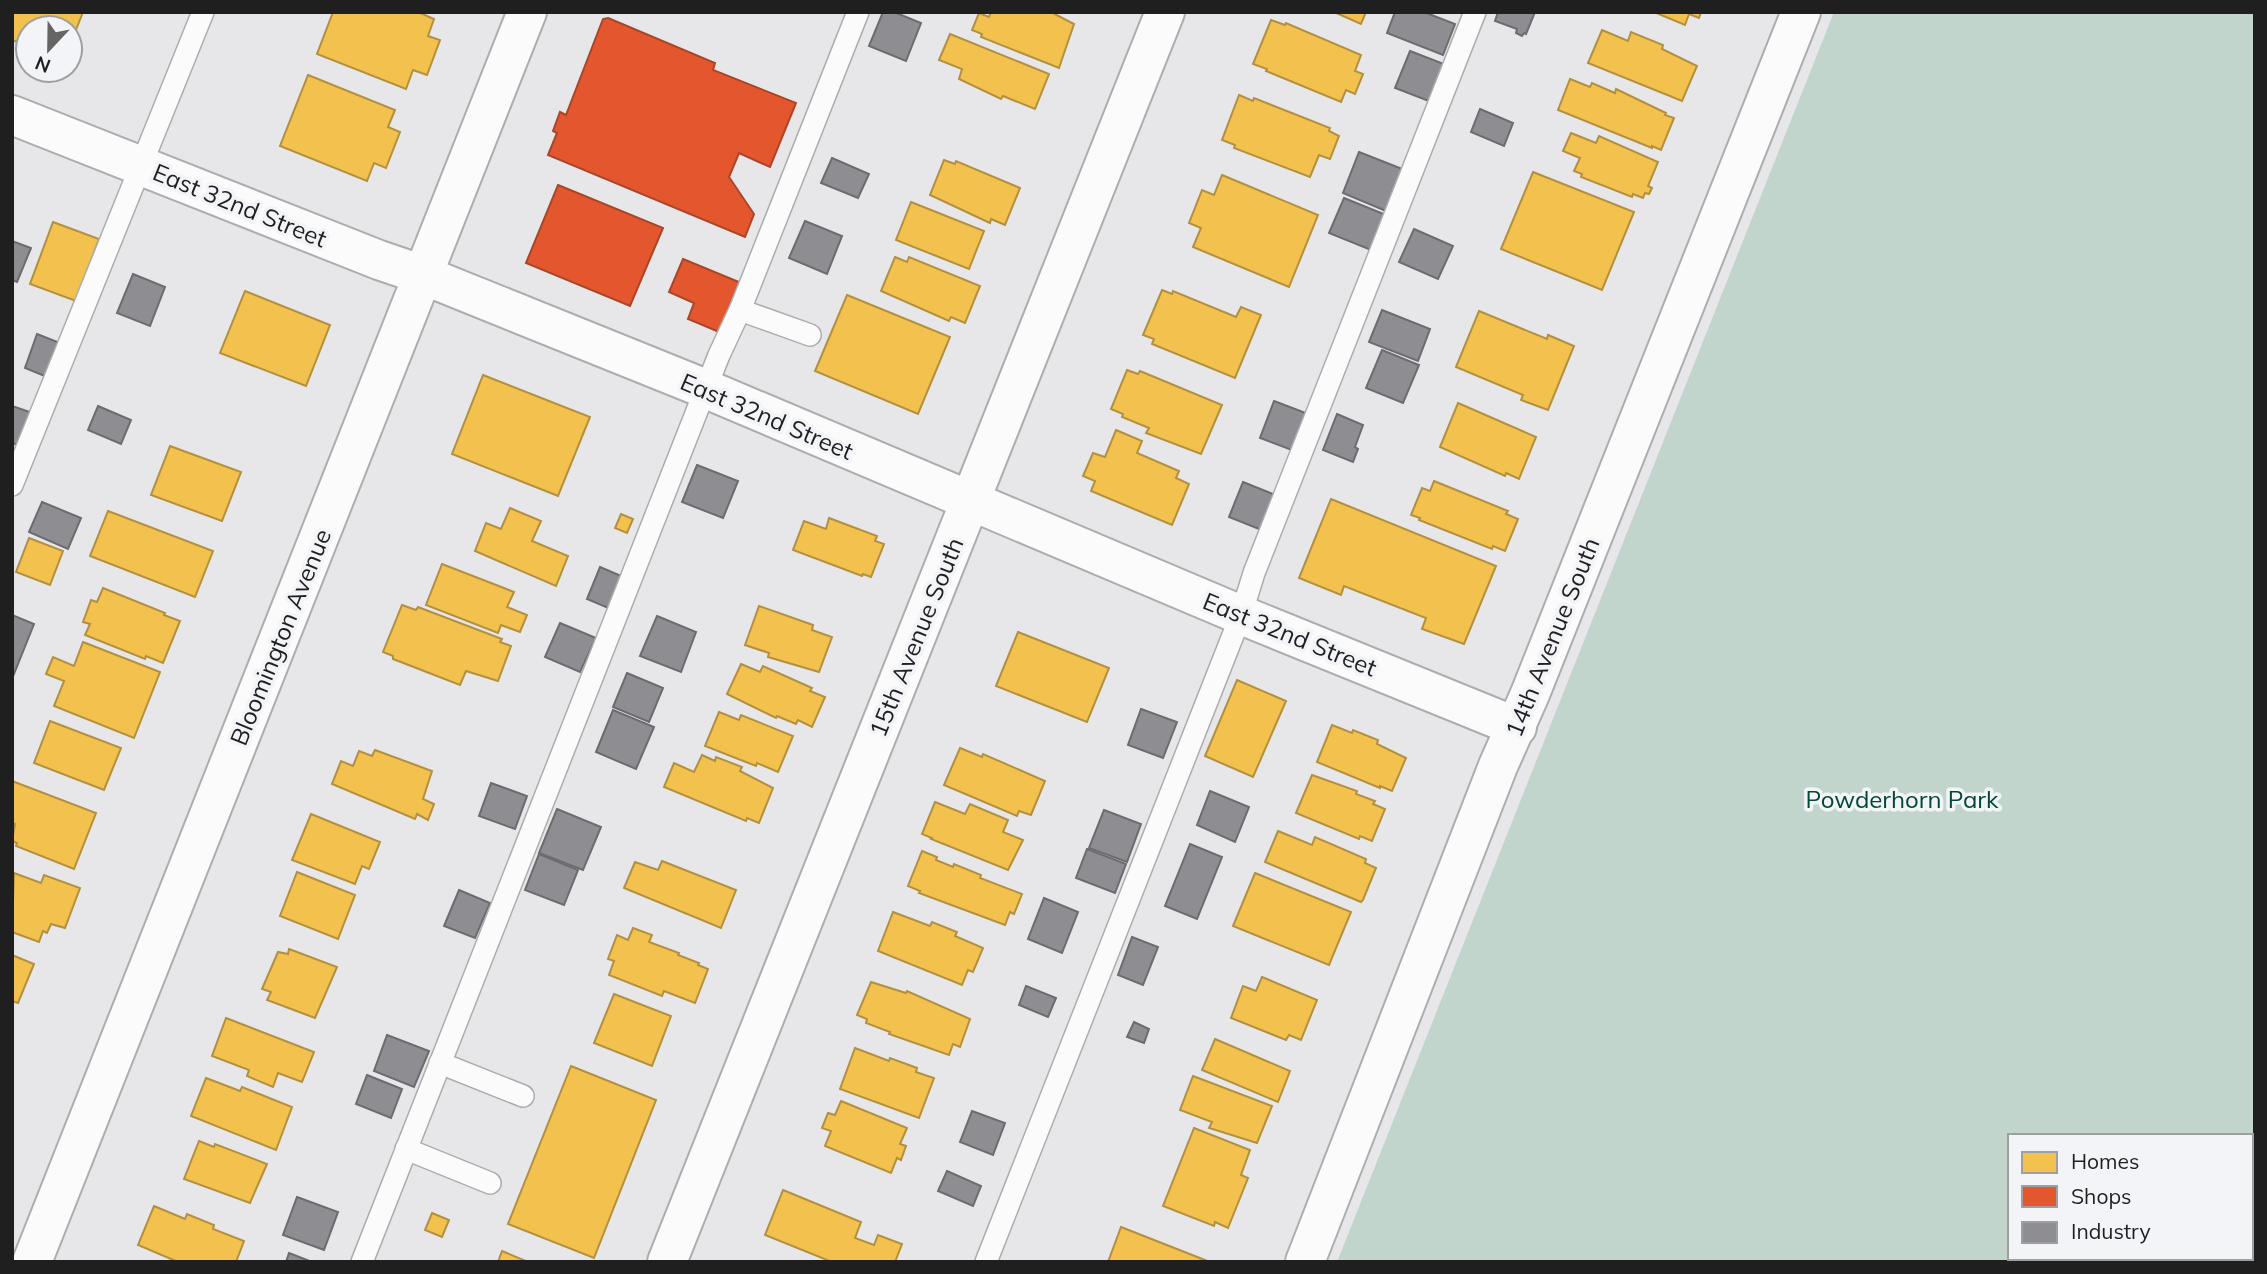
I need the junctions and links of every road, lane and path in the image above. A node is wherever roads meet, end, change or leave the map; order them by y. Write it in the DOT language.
graph roads {
  1 [pos="203,12"];
  2 [pos="527,12"];
  3 [pos="858,12"];
  4 [pos="1165,12"];
  5 [pos="1475,12"];
  6 [pos="1801,12"];
  7 [pos="12,115"];
  8 [pos="142,166"];
  9 [pos="423,275"];
  10 [pos="740,310"];
  11 [pos="810,335"];
  12 [pos="706,389"];
  13 [pos="12,485"];
  14 [pos="972,501"];
  15 [pos="1241,615"];
  16 [pos="1517,727"];
  17 [pos="440,1063"];
  18 [pos="523,1096"];
  19 [pos="406,1149"];
  20 [pos="490,1183"];
  21 [pos="32,1262"];
  22 [pos="362,1262"];
  23 [pos="667,1262"];
  24 [pos="986,1262"];
  25 [pos="1305,1262"];
  1 -- 8 [label="lane"];
  2 -- 9 [label="street, Bloomington Avenue"];
  3 -- 10 [label="lane"];
  4 -- 14 [label="street, 15th Avenue South"];
  5 -- 15 [label="lane"];
  6 -- 16 [label="street, 14th Avenue South"];
  7 -- 8 [label="street, East 32nd Street"];
  8 -- 9 [label="street, East 32nd Street"];
  8 -- 13 [label="lane"];
  9 -- 12 [label="street, East 32nd Street"];
  9 -- 21 [label="street, Bloomington Avenue"];
  10 -- 11 [label="lane"];
  10 -- 12 [label="lane"];
  12 -- 14 [label="street, East 32nd Street"];
  12 -- 17 [label="lane"];
  14 -- 15 [label="street, East 32nd Street"];
  14 -- 23 [label="street, 15th Avenue South"];
  15 -- 16 [label="street, East 32nd Street"];
  15 -- 24 [label="lane"];
  16 -- 25 [label="street, 14th Avenue South"];
  17 -- 18 [label="lane"];
  17 -- 19 [label="lane"];
  19 -- 20 [label="lane"];
  19 -- 22 [label="lane"];
}
